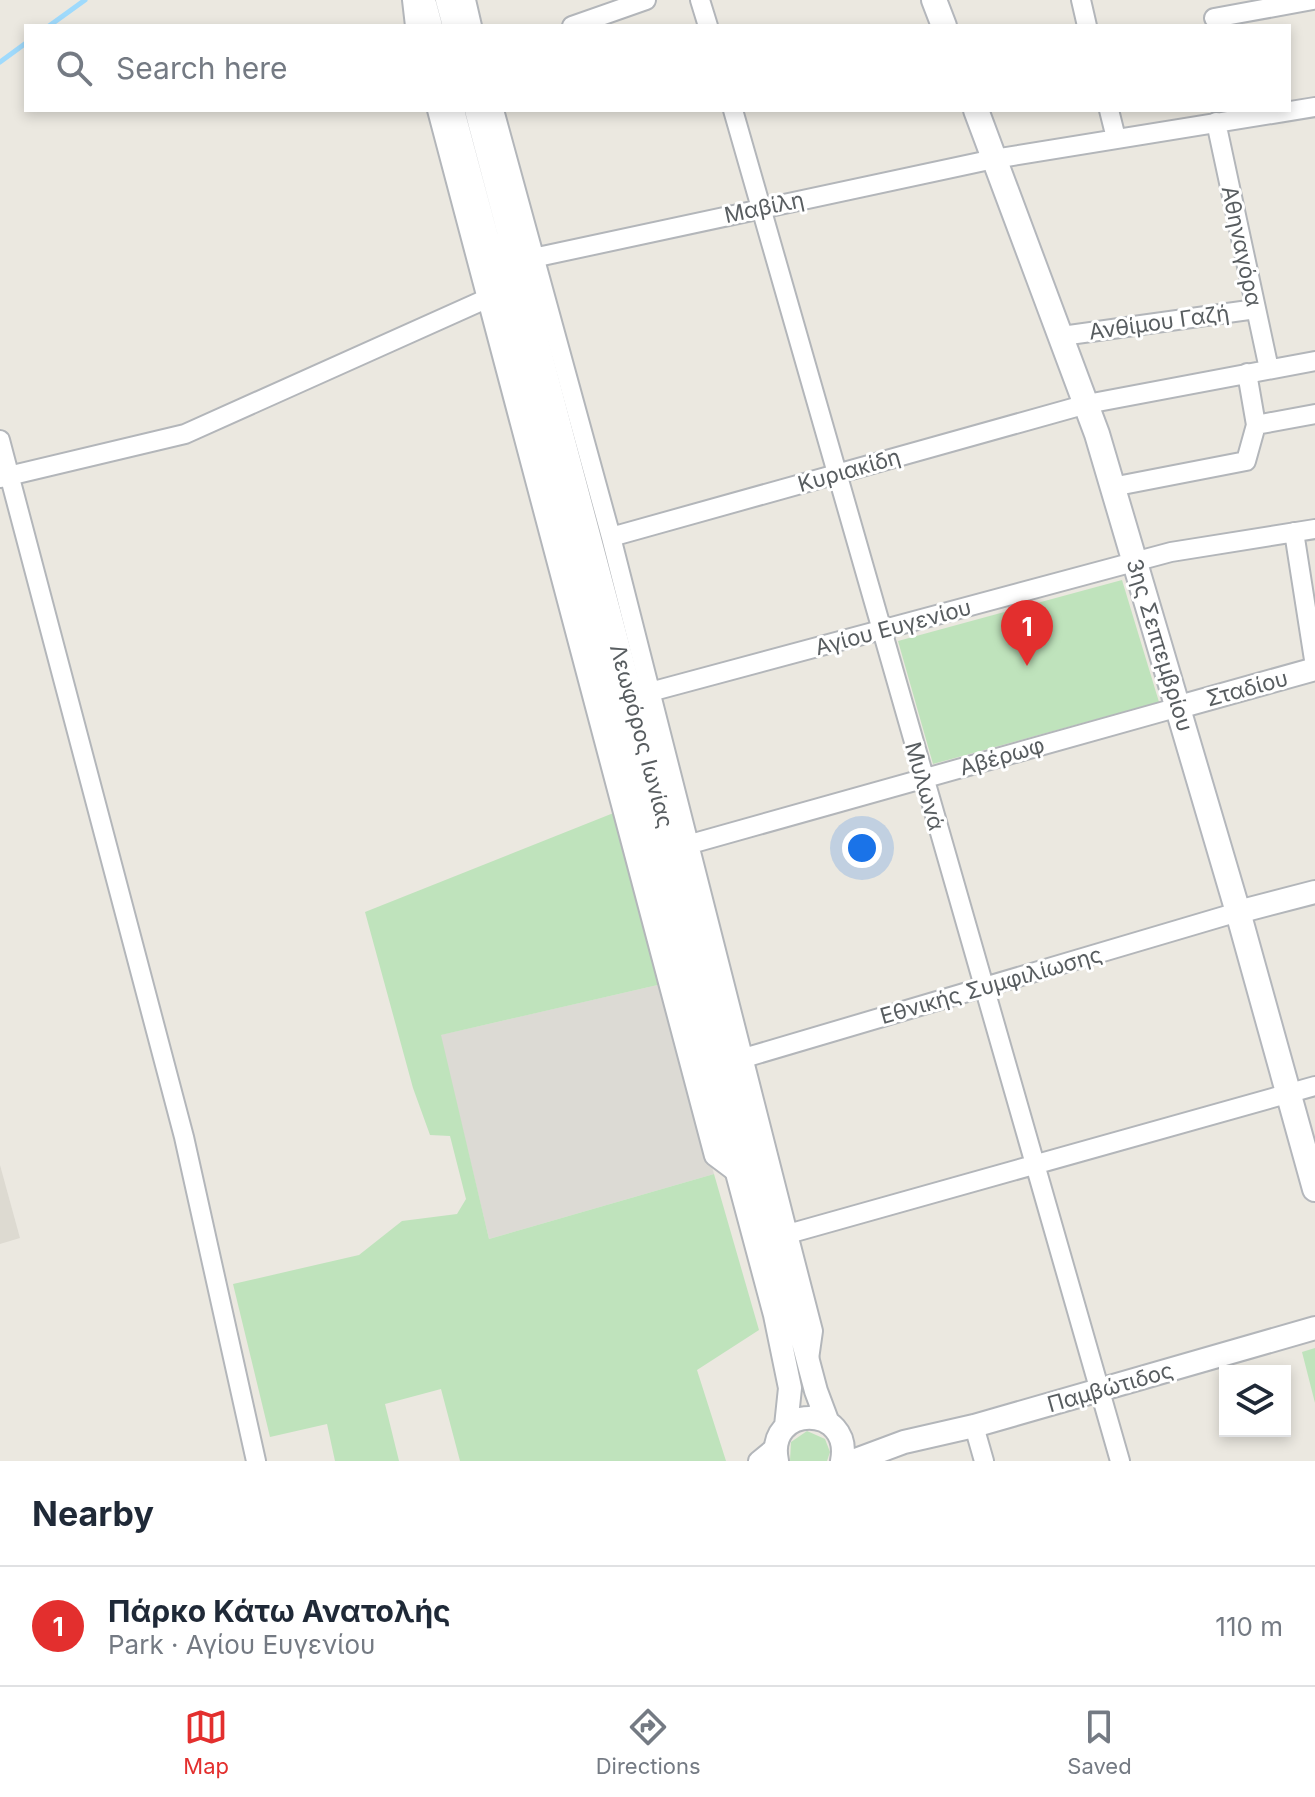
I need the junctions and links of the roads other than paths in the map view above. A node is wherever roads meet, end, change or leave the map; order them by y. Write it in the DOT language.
graph roads {
  1 [pos="412,0"];
  2 [pos="424,0"];
  3 [pos="447,0"];
  4 [pos="466,0"];
  5 [pos="646,0"];
  6 [pos="700,0"];
  7 [pos="934,0"];
  8 [pos="1081,0"];
  9 [pos="1313,0"];
  10 [pos="1213,15"];
  11 [pos="415,24"];
  12 [pos="430,24"];
  13 [pos="453,24"];
  14 [pos="472,24"];
  15 [pos="578,24"];
  16 [pos="707,24"];
  17 [pos="943,24"];
  18 [pos="1087,24"];
  19 [pos="1315,107"];
  20 [pos="1291,110"];
  21 [pos="438,112"];
  22 [pos="454,112"];
  23 [pos="477,112"];
  24 [pos="495,112"];
  25 [pos="734,112"];
  26 [pos="977,112"];
  27 [pos="1110,112"];
  28 [pos="1270,112"];
  29 [pos="1226,117"];
  30 [pos="1116,138"];
  31 [pos="994,159"];
  32 [pos="762,207"];
  33 [pos="533,258"];
  34 [pos="486,299"];
  35 [pos="1256,309"];
  36 [pos="1062,336"];
  37 [pos="1315,361"];
  38 [pos="1269,369"];
  39 [pos="1247,373"];
  40 [pos="1087,404"];
  41 [pos="1315,414"];
  42 [pos="1256,425"];
  43 [pos="0,440"];
  44 [pos="837,473"];
  45 [pos="5,477"];
  46 [pos="1112,487"];
  47 [pos="1315,529"];
  48 [pos="1294,532"];
  49 [pos="611,537"];
  50 [pos="1135,561"];
  51 [pos="882,630"];
  52 [pos="1315,668"];
  53 [pos="650,692"];
  54 [pos="1179,707"];
  55 [pos="923,778"];
  56 [pos="687,845"];
  57 [pos="1315,892"];
  58 [pos="1238,912"];
  59 [pos="983,988"];
  60 [pos="744,1058"];
  61 [pos="1306,1091"];
  62 [pos="1033,1166"];
  63 [pos="738,1174"];
  64 [pos="1315,1189"];
  65 [pos="788,1234"];
  66 [pos="1315,1328"];
  67 [pos="808,1362"];
  68 [pos="1099,1391"];
  69 [pos="786,1426"];
  70 [pos="974,1426"];
  71 [pos="833,1428"];
  72 [pos="904,1442"];
  73 [pos="770,1456"];
  74 [pos="256,1461"];
  75 [pos="842,1461"];
  76 [pos="853,1461"];
  77 [pos="984,1461"];
  78 [pos="1120,1461"];
  1 -- 11 [label="street"];
  2 -- 12 [label="street"];
  3 -- 13 [label="street"];
  4 -- 14 [label="street"];
  5 -- 15 [label="street"];
  6 -- 16 [label="street"];
  7 -- 17 [label="main road"];
  8 -- 18 [label="street"];
  9 -- 10 [label="street"];
  19 -- 20 [label="street, Μαβίλη"];
  21 -- 34 [label="street, Λεωφόρος Ιωνίας"];
  22 -- 63 [label="street, Λεωφόρος Ιωνίας"];
  23 -- 67 [label="street, Λεωφόρος Ιωνίας"];
  24 -- 33 [label="street, Λεωφόρος Ιωνίας"];
  25 -- 32 [label="street, Μυλωνά"];
  26 -- 31 [label="main road, 3ης Σεπτεμβρίου"];
  27 -- 30 [label="street"];
  28 -- 29 [label="street, Μαβίλη"];
  29 -- 30 [label="street, Μαβίλη"];
  29 -- 35 [label="street, Αθηναγόρα"];
  30 -- 31 [label="street, Μαβίλη"];
  31 -- 32 [label="street, Μαβίλη"];
  31 -- 36 [label="main road, 3ης Σεπτεμβρίου"];
  32 -- 33 [label="street, Μαβίλη"];
  32 -- 44 [label="street, Μυλωνά"];
  33 -- 49 [label="street, Λεωφόρος Ιωνίας"];
  34 -- 45 [label="street"];
  34 -- 63 [label="street, Λεωφόρος Ιωνίας"];
  35 -- 36 [label="street, Ανθίμου Γαζή"];
  35 -- 38 [label="street, Αθηναγόρα"];
  36 -- 40 [label="main road, 3ης Σεπτεμβρίου"];
  37 -- 38 [label="street, Κυριακίδη"];
  38 -- 39 [label="street, Κυριακίδη"];
  39 -- 40 [label="street, Κυριακίδη"];
  39 -- 42 [label="street"];
  40 -- 44 [label="street, Κυριακίδη"];
  40 -- 46 [label="main road, 3ης Σεπτεμβρίου"];
  41 -- 42 [label="street"];
  42 -- 46 [label="street"];
  43 -- 45 [label="street"];
  44 -- 49 [label="street, Κυριακίδη"];
  44 -- 51 [label="street, Μυλωνά"];
  45 -- 74 [label="street"];
  46 -- 50 [label="main road, 3ης Σεπτεμβρίου"];
  47 -- 48 [label="street, Αγίου Ευγενίου"];
  48 -- 50 [label="street, Αγίου Ευγενίου"];
  48 -- 52 [label="street"];
  49 -- 53 [label="street, Λεωφόρος Ιωνίας"];
  50 -- 51 [label="street, Αγίου Ευγενίου"];
  50 -- 54 [label="main road, 3ης Σεπτεμβρίου"];
  51 -- 53 [label="street, Αγίου Ευγενίου"];
  51 -- 55 [label="street, Μυλωνά"];
  52 -- 54 [label="street, Σταδίου"];
  53 -- 56 [label="street, Λεωφόρος Ιωνίας"];
  54 -- 55 [label="street, Αβέρωφ"];
  54 -- 58 [label="main road, 3ης Σεπτεμβρίου"];
  55 -- 56 [label="street, Αβέρωφ"];
  55 -- 59 [label="street, Μυλωνά"];
  56 -- 60 [label="street, Λεωφόρος Ιωνίας"];
  57 -- 58 [label="street"];
  58 -- 59 [label="street, Εθνικής Συμφιλίωσης"];
  58 -- 61 [label="main road, 3ης Σεπτεμβρίου"];
  59 -- 60 [label="street, Εθνικής Συμφιλίωσης"];
  59 -- 62 [label="street, Μυλωνά"];
  60 -- 65 [label="street, Λεωφόρος Ιωνίας"];
  61 -- 62 [label="street"];
  61 -- 64 [label="main road, 3ης Σεπτεμβρίου"];
  62 -- 65 [label="street"];
  62 -- 68 [label="street, Μυλωνά"];
  63 -- 69 [label="street, Λεωφόρος Ιωνίας"];
  65 -- 67 [label="street, Λεωφόρος Ιωνίας"];
  66 -- 68 [label="street, Παμβώτιδος"];
  67 -- 71 [label="street, Λεωφόρος Ιωνίας"];
  68 -- 70 [label="street, Παμβώτιδος"];
  68 -- 78 [label="street, Μυλωνά"];
  69 -- 71 [label="street, Παμβώτιδος"];
  69 -- 73 [label="street"];
  70 -- 72 [label="street, Παμβώτιδος"];
  70 -- 77 [label="street"];
  71 -- 72 [label="street, Παμβώτιδος"];
  71 -- 75 [label="street, Λεωφόρος Ιωνίας"];
  72 -- 76 [label="street, Παμβώτιδος"];
}
